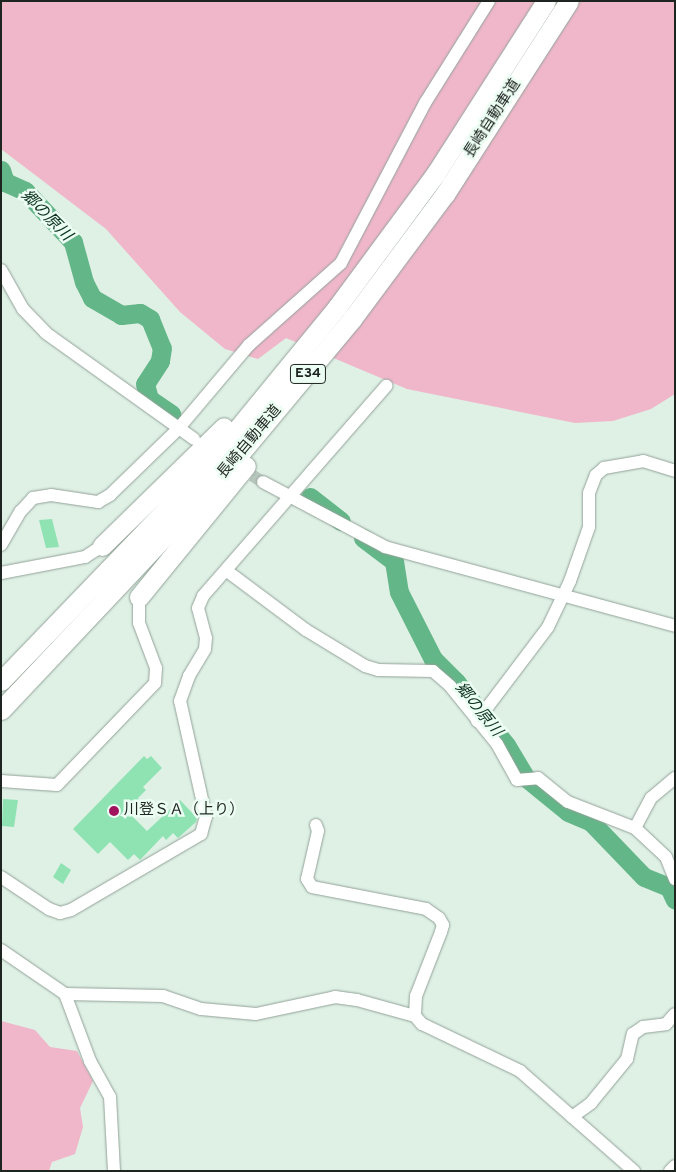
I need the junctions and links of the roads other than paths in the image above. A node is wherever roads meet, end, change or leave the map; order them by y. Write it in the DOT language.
graph roads {
  1 [pos="489,1"];
  2 [pos="546,1"];
  3 [pos="569,1"];
  4 [pos="1,270"];
  5 [pos="352,319"];
  6 [pos="287,369"];
  7 [pos="386,386"];
  8 [pos="178,429"];
  9 [pos="194,439"];
  10 [pos="675,471"];
  11 [pos="263,482"];
  12 [pos="290,498"];
  13 [pos="1,545"];
  14 [pos="102,546"];
  15 [pos="227,570"];
  16 [pos="1,573"];
  17 [pos="562,595"];
  18 [pos="139,597"];
  19 [pos="675,626"];
  20 [pos="1,681"];
  21 [pos="1,710"];
  22 [pos="478,721"];
  23 [pos="675,778"];
  24 [pos="1,781"];
  25 [pos="316,825"];
  26 [pos="635,828"];
  27 [pos="1,877"];
  28 [pos="675,879"];
  29 [pos="1,950"];
  30 [pos="65,994"];
  31 [pos="675,1014"];
  32 [pos="415,1016"];
  33 [pos="572,1117"];
  34 [pos="675,1166"];
  35 [pos="114,1171"];
  36 [pos="634,1171"];
  37 [pos="670,1171"];
  1 -- 8 [label="street"];
  2 -- 6 [label="highway, 長崎自動車道 / E34"];
  3 -- 5 [label="highway, 長崎自動車道 / E34"];
  4 -- 8 [label="street"];
  5 -- 18 [label="highway"];
  5 -- 21 [label="highway, 長崎自動車道 / E34"];
  6 -- 14 [label="highway"];
  6 -- 20 [label="highway, 長崎自動車道 / E34"];
  7 -- 12 [label="street"];
  8 -- 9 [label="street"];
  8 -- 13 [label="street"];
  10 -- 17 [label="street"];
  11 -- 12 [label="street"];
  12 -- 15 [label="street"];
  12 -- 17 [label="street"];
  14 -- 16 [label="street"];
  15 -- 22 [label="street"];
  15 -- 27 [label="street"];
  17 -- 19 [label="street"];
  17 -- 22 [label="street"];
  18 -- 24 [label="street"];
  22 -- 26 [label="street"];
  23 -- 26 [label="street"];
  25 -- 32 [label="street"];
  26 -- 28 [label="street"];
  29 -- 30 [label="street"];
  30 -- 32 [label="street"];
  30 -- 35 [label="street"];
  31 -- 33 [label="street"];
  32 -- 33 [label="street"];
  33 -- 36 [label="street"];
  34 -- 37 [label="street"];
}
